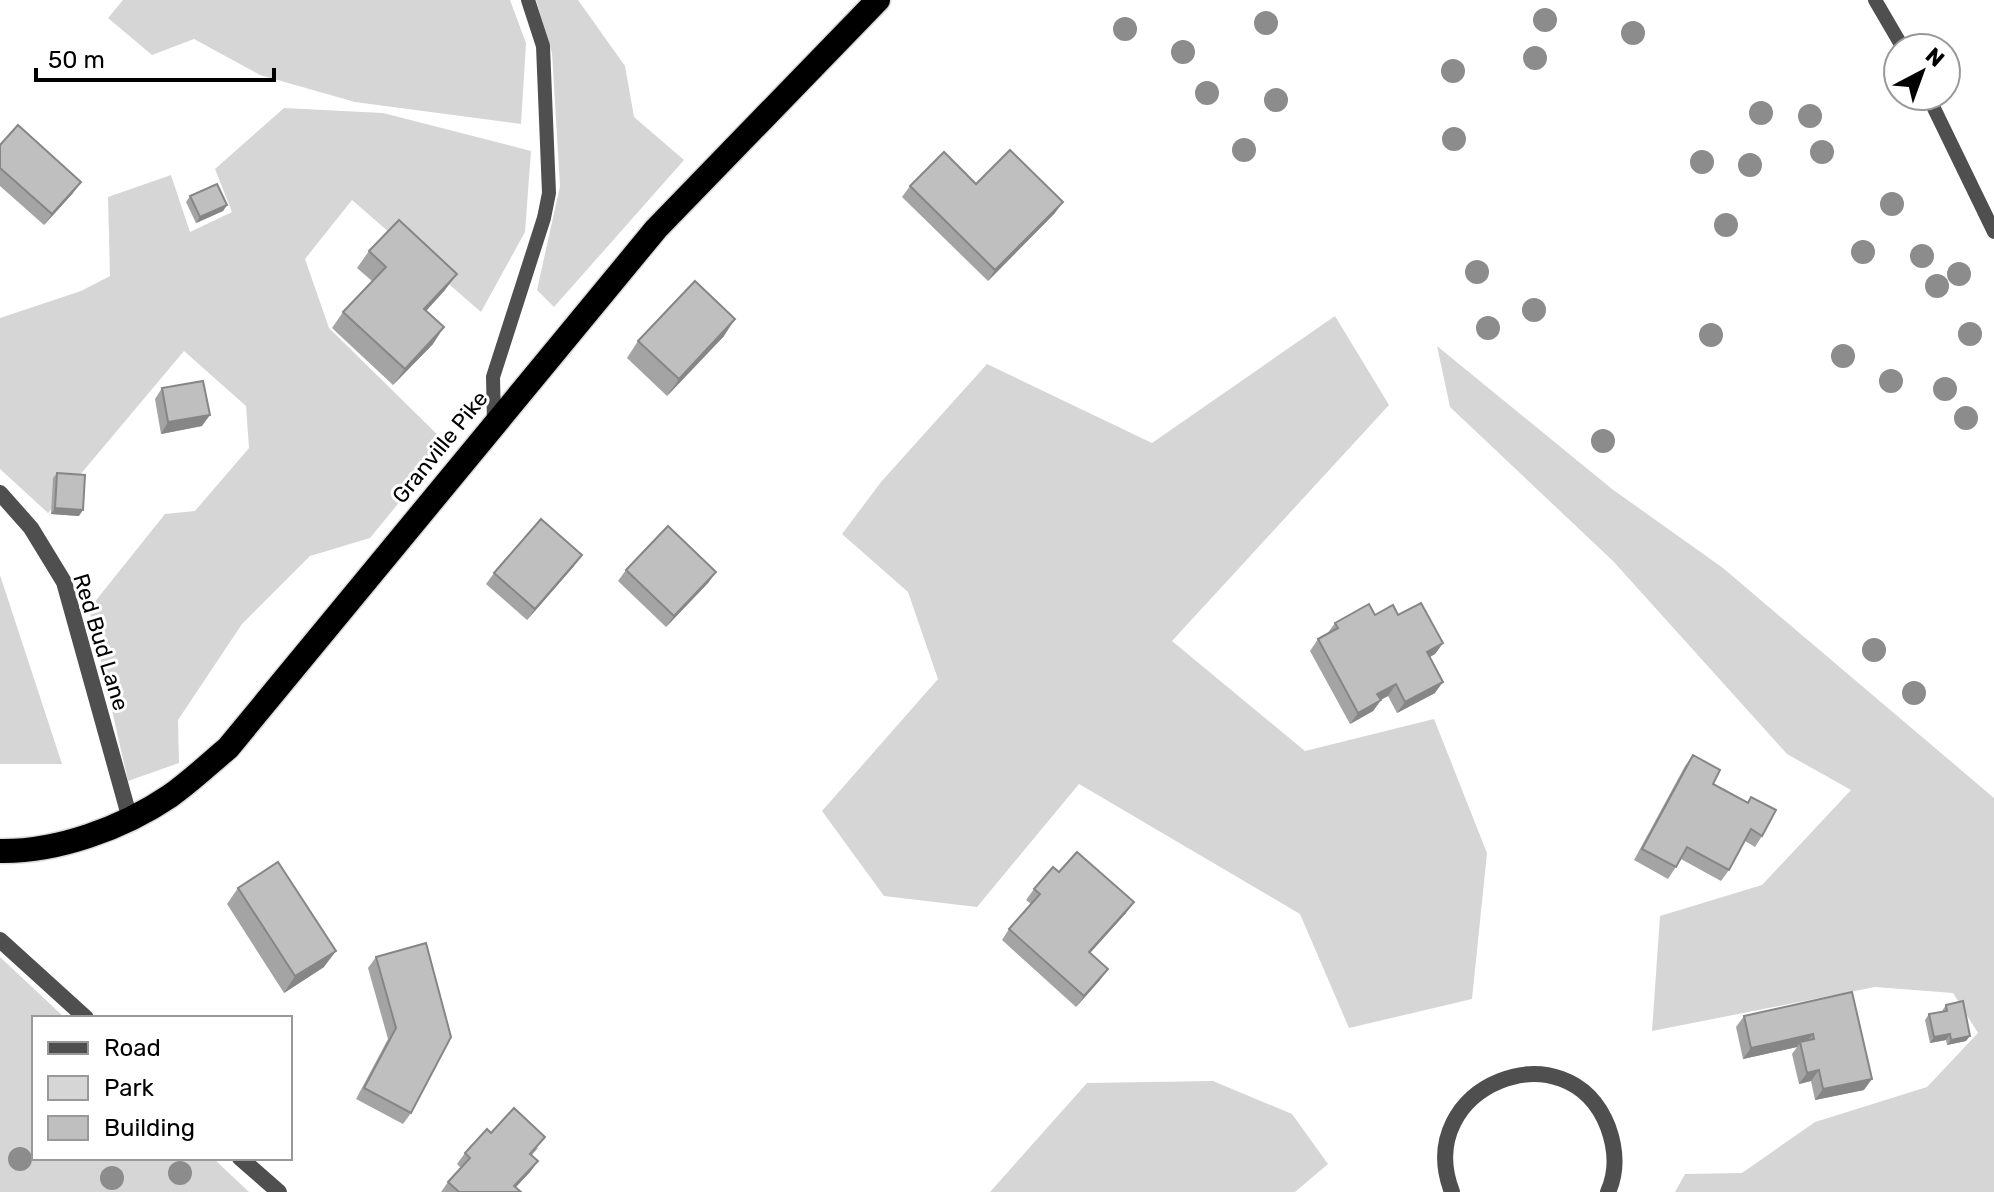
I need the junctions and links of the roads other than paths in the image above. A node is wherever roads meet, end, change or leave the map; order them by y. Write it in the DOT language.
graph roads {
  1 [pos="528,0"];
  2 [pos="878,0"];
  3 [pos="1875,0"];
  4 [pos="1894,32"];
  5 [pos="1936,112"];
  6 [pos="1994,232"];
  7 [pos="494,422"];
  8 [pos="0,493"];
  9 [pos="130,819"];
  10 [pos="0,851"];
  11 [pos="0,940"];
  12 [pos="84,1016"];
  13 [pos="242,1160"];
  14 [pos="279,1192"];
  15 [pos="1452,1192"];
  16 [pos="1608,1192"];
  1 -- 7 [label="lane"];
  2 -- 7 [label="highway, Granville Pike"];
  3 -- 4 [label="lane"];
  5 -- 6 [label="lane"];
  7 -- 9 [label="highway, Granville Pike"];
  8 -- 9 [label="street, Red Bud Lane"];
  9 -- 10 [label="highway, Granville Pike"];
  11 -- 12 [label="street"];
  13 -- 14 [label="street"];
  15 -- 16 [label="street"];
}
